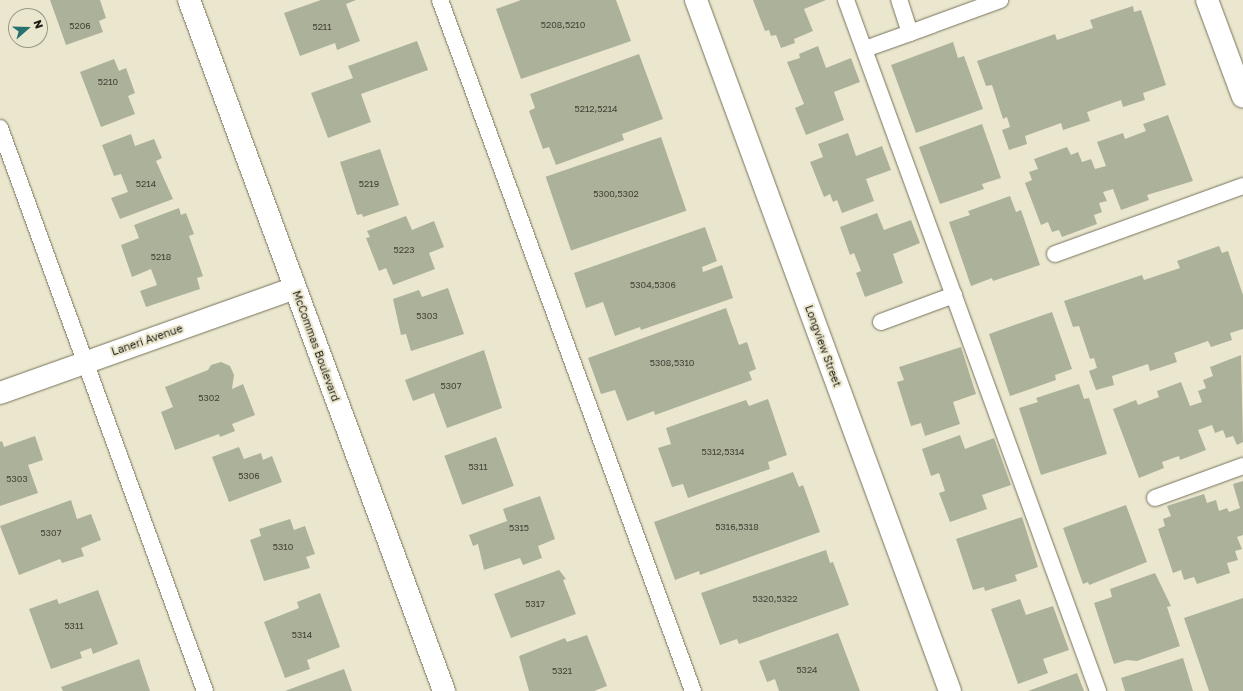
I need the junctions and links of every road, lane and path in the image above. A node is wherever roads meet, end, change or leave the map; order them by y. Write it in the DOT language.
graph roads {
  1 [pos="188,0"];
  2 [pos="440,0"];
  3 [pos="696,0"];
  4 [pos="846,0"];
  5 [pos="898,0"];
  6 [pos="1000,0"];
  7 [pos="1207,0"];
  8 [pos="910,32"];
  9 [pos="865,49"];
  10 [pos="1243,97"];
  11 [pos="0,128"];
  12 [pos="1243,186"];
  13 [pos="1055,254"];
  14 [pos="295,288"];
  15 [pos="954,295"];
  16 [pos="881,322"];
  17 [pos="85,361"];
  18 [pos="0,393"];
  19 [pos="1243,466"];
  20 [pos="1155,498"];
  21 [pos="205,691"];
  22 [pos="444,691"];
  23 [pos="693,691"];
  24 [pos="950,691"];
  25 [pos="1098,691"];
  1 -- 14 [label="street, McCommas Boulevard"];
  2 -- 23 [label="lane"];
  3 -- 24 [label="street, Longview Street"];
  4 -- 9 [label="lane"];
  5 -- 8 [label="lane"];
  6 -- 8 [label="lane"];
  7 -- 10 [label="street"];
  8 -- 9 [label="lane"];
  9 -- 15 [label="lane"];
  11 -- 17 [label="lane"];
  12 -- 13 [label="lane"];
  14 -- 17 [label="street, Laneri Avenue"];
  14 -- 22 [label="street, McCommas Boulevard"];
  15 -- 16 [label="lane"];
  15 -- 25 [label="lane"];
  17 -- 18 [label="street, Laneri Avenue"];
  17 -- 21 [label="lane"];
  19 -- 20 [label="lane"];
}
